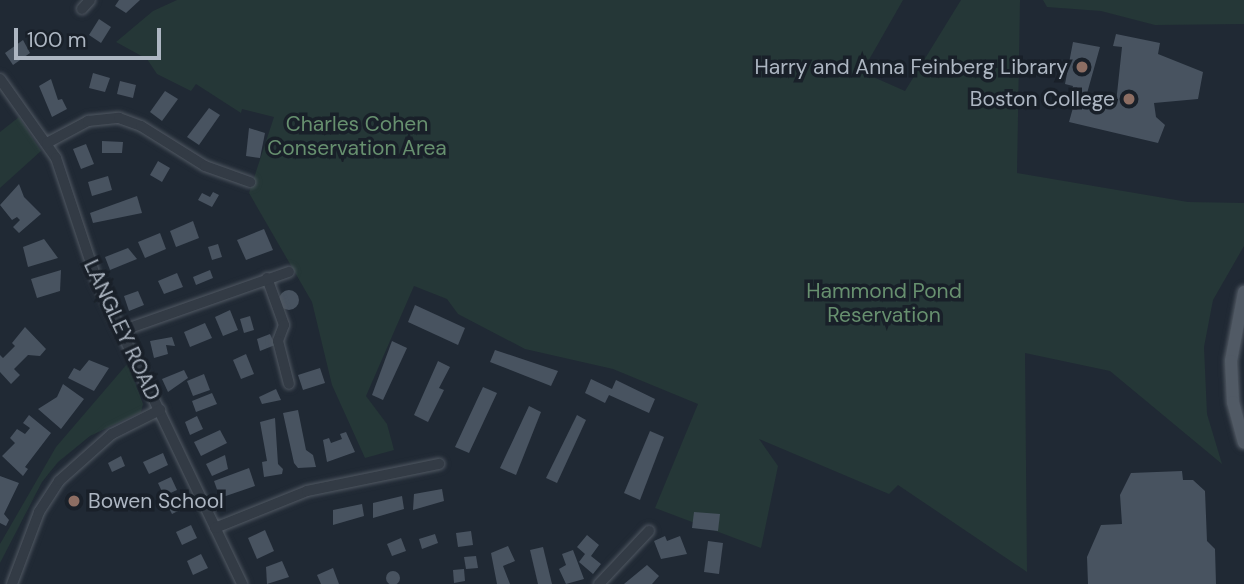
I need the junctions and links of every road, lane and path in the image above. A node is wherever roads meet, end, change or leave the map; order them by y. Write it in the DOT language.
graph roads {
  1 [pos="90,0"];
  2 [pos="82,9"];
  3 [pos="0,79"];
  4 [pos="47,143"];
  5 [pos="250,182"];
  6 [pos="289,272"];
  7 [pos="267,278"];
  8 [pos="1244,292"];
  9 [pos="121,331"];
  10 [pos="289,384"];
  11 [pos="160,410"];
  12 [pos="1244,443"];
  13 [pos="439,464"];
  14 [pos="215,528"];
  15 [pos="649,531"];
  16 [pos="10,583"];
  17 [pos="242,584"];
  18 [pos="599,584"];
  1 -- 2 [label="street"];
  3 -- 4 [label="street, LANGLEY ROAD"];
  4 -- 5 [label="street"];
  4 -- 9 [label="street, LANGLEY ROAD"];
  6 -- 7 [label="street"];
  7 -- 9 [label="street"];
  7 -- 10 [label="street"];
  8 -- 12 [label="main road"];
  9 -- 11 [label="street, LANGLEY ROAD"];
  11 -- 14 [label="street, LANGLEY ROAD"];
  11 -- 16 [label="street"];
  13 -- 14 [label="street"];
  14 -- 17 [label="street, LANGLEY ROAD"];
  15 -- 18 [label="street"];
}
